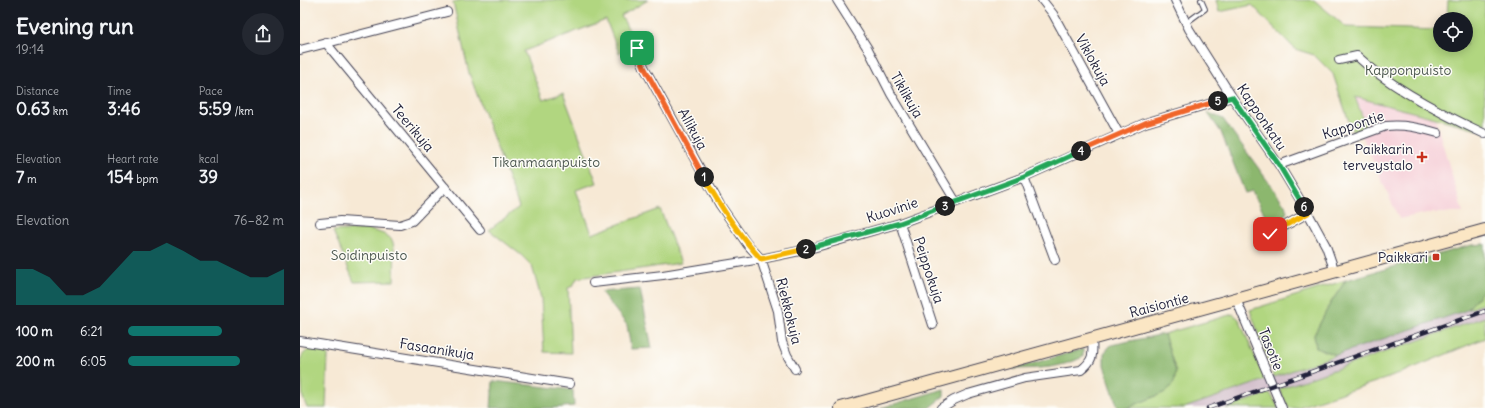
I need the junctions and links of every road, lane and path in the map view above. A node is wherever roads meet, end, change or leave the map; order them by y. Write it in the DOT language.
graph roads {
  1 [pos="837,0"];
  2 [pos="1042,0"];
  3 [pos="1175,0"];
  4 [pos="1201,0"];
  5 [pos="447,12"];
  6 [pos="1186,23"];
  7 [pos="326,43"];
  8 [pos="637,48"];
  9 [pos="300,50"];
  10 [pos="1339,60"];
  11 [pos="1232,97"];
  12 [pos="1438,133"];
  13 [pos="1119,134"];
  14 [pos="1485,134"];
  15 [pos="1279,165"];
  16 [pos="1024,177"];
  17 [pos="445,187"];
  18 [pos="956,202"];
  19 [pos="1308,213"];
  20 [pos="320,223"];
  21 [pos="900,223"];
  22 [pos="480,230"];
  23 [pos="1485,230"];
  24 [pos="1270,234"];
  25 [pos="761,259"];
  26 [pos="1055,260"];
  27 [pos="1335,272"];
  28 [pos="593,283"];
  29 [pos="1236,299"];
  30 [pos="933,325"];
  31 [pos="1092,339"];
  32 [pos="300,341"];
  33 [pos="796,368"];
  34 [pos="570,384"];
  35 [pos="841,408"];
  36 [pos="941,408"];
  37 [pos="1282,408"];
  1 -- 18 [label="street, Tiklikuja"];
  2 -- 13 [label="street, Viklokuja"];
  3 -- 6 [label="street, Kapponkatu"];
  4 -- 6 [label="lane"];
  5 -- 7 [label="street"];
  6 -- 11 [label="street, Kapponkatu"];
  7 -- 9 [label="street"];
  7 -- 17 [label="street, Teerikuja"];
  8 -- 25 [label="street, Allikuja"];
  10 -- 14 [label="street"];
  11 -- 13 [label="street, Kuovinie"];
  11 -- 15 [label="street, Kapponkatu"];
  12 -- 15 [label="street, Kappontie"];
  13 -- 16 [label="street, Kuovinie"];
  15 -- 19 [label="street, Kapponkatu"];
  16 -- 18 [label="street, Kuovinie"];
  16 -- 26 [label="street"];
  17 -- 20 [label="street"];
  17 -- 22 [label="street, Teerikuja"];
  18 -- 21 [label="street, Kuovinie"];
  19 -- 24 [label="street"];
  19 -- 27 [label="street, Kapponkatu"];
  21 -- 25 [label="street, Kuovinie"];
  21 -- 30 [label="street, Peippokuja"];
  23 -- 27 [label="main road, Raisiontie"];
  25 -- 28 [label="street, Kuovinie"];
  25 -- 33 [label="street, Riekkokuja"];
  27 -- 29 [label="main road, Raisiontie"];
  29 -- 31 [label="main road, Raisiontie"];
  29 -- 37 [label="street, Tasotie"];
  31 -- 35 [label="main road, Raisiontie"];
  31 -- 36 [label="street"];
  32 -- 34 [label="street, Fasaanikuja"];
}
